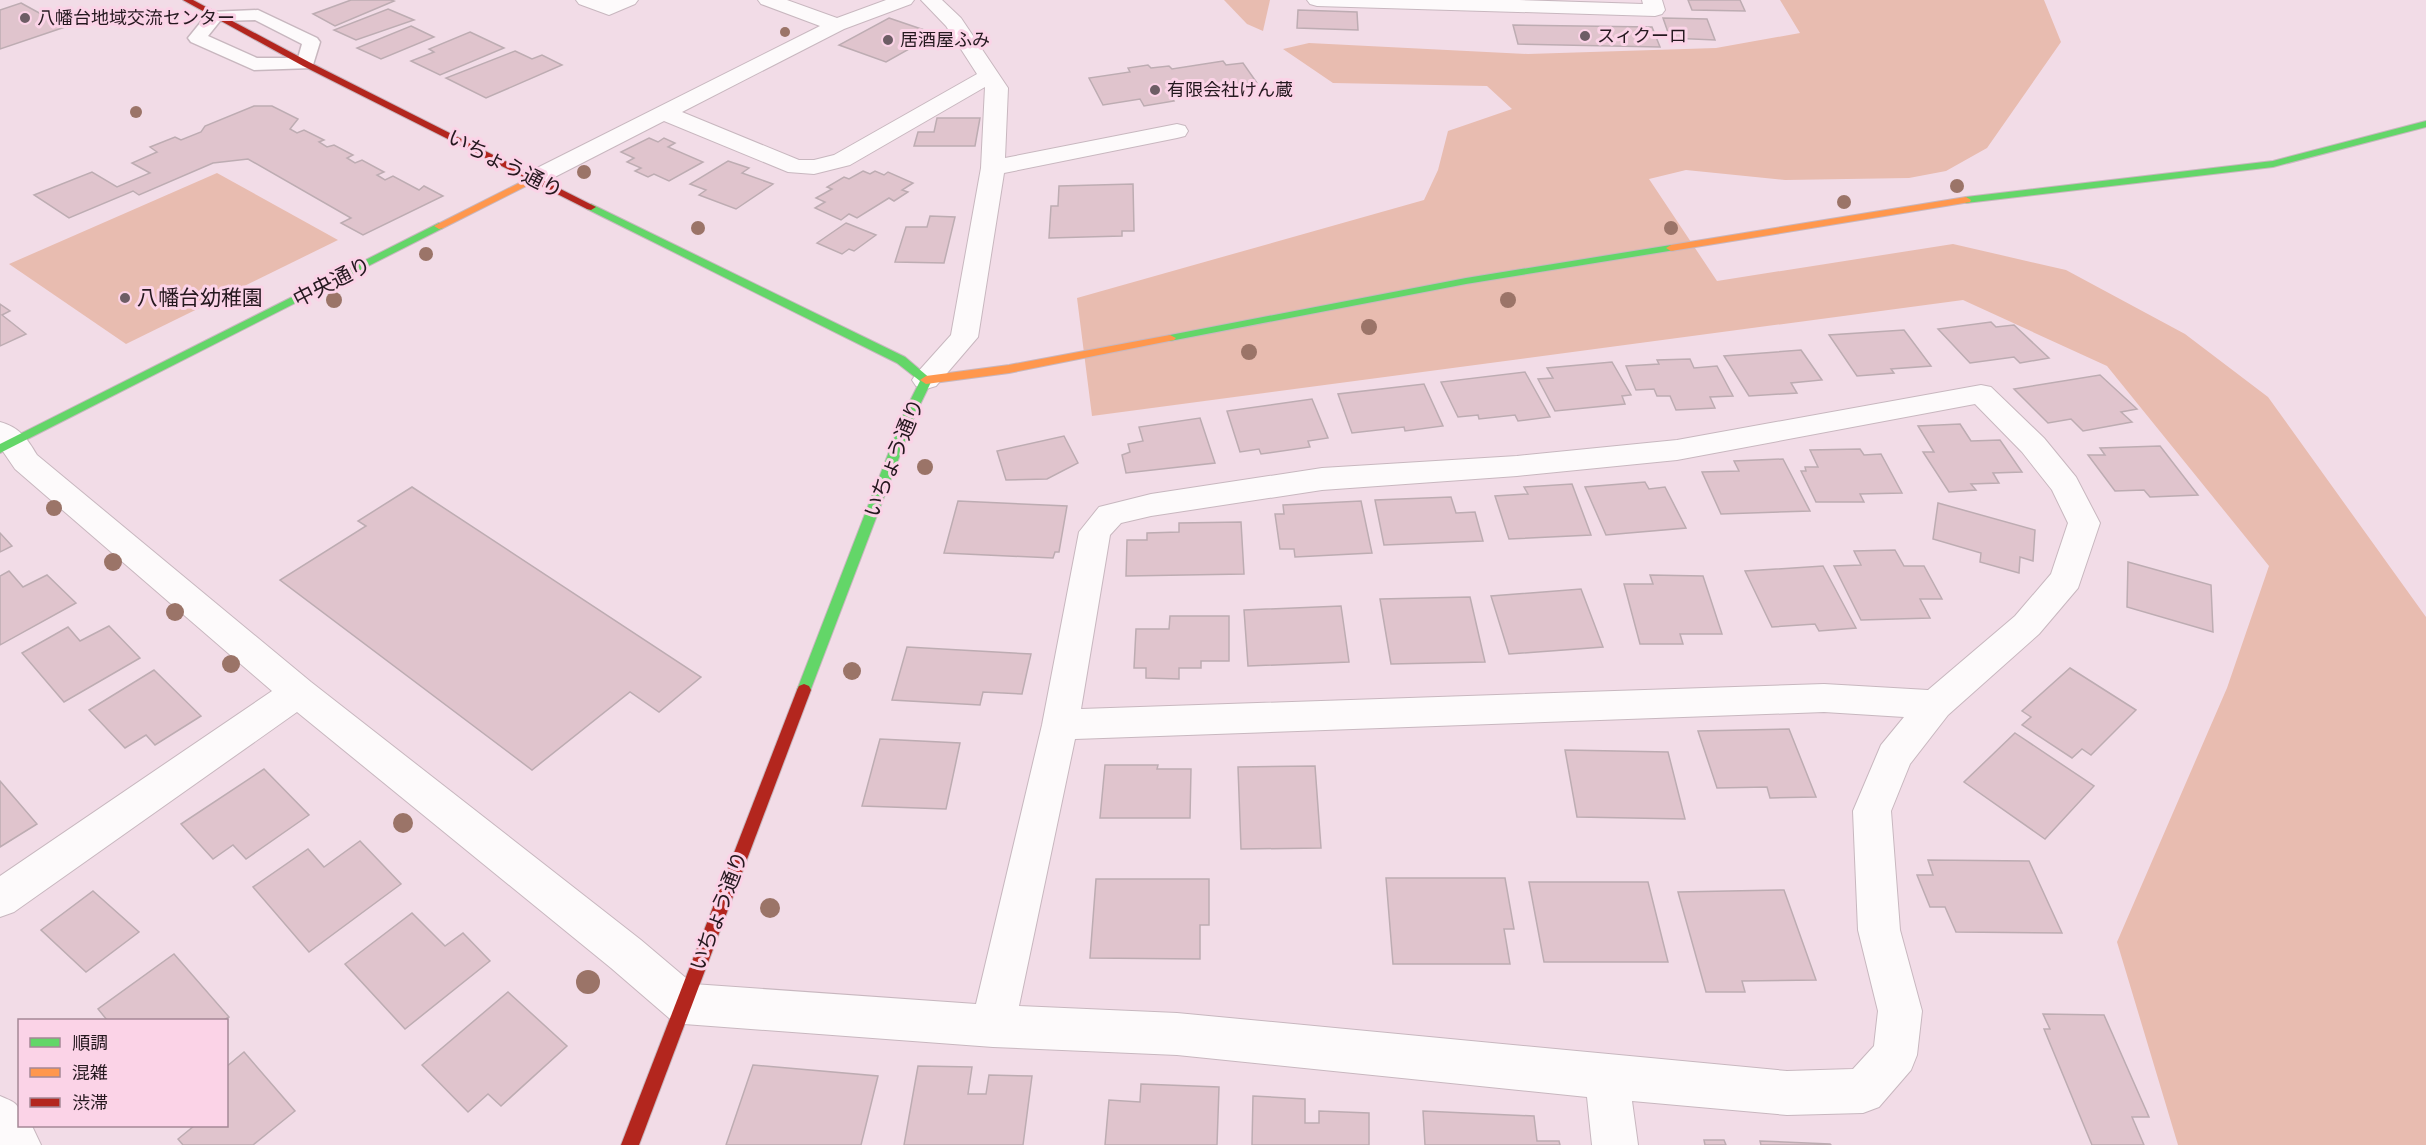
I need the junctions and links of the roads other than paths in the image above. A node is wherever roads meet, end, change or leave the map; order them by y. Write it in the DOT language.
graph roads {
  1 [pos="187,0"];
  2 [pos="586,0"];
  3 [pos="628,0"];
  4 [pos="768,0"];
  5 [pos="904,0"];
  6 [pos="931,0"];
  7 [pos="1317,0"];
  8 [pos="1652,0"];
  9 [pos="1478,2"];
  10 [pos="215,16"];
  11 [pos="837,25"];
  12 [pos="306,64"];
  13 [pos="989,76"];
  14 [pos="664,113"];
  15 [pos="2426,124"];
  16 [pos="1177,131"];
  17 [pos="993,168"];
  18 [pos="535,178"];
  19 [pos="926,380"];
  20 [pos="4,441"];
  21 [pos="298,692"];
  22 [pos="1935,705"];
  23 [pos="1060,725"];
  24 [pos="0,899"];
  25 [pos="684,1004"];
  26 [pos="993,1026"];
  27 [pos="1607,1077"];
  28 [pos="0,1119"];
  29 [pos="18,1145"];
  30 [pos="630,1145"];
  31 [pos="1615,1145"];
  1 -- 10 [label="street"];
  2 -- 3 [label="street"];
  4 -- 11 [label="street"];
  5 -- 11 [label="street"];
  6 -- 13 [label="street"];
  7 -- 9 [label="street"];
  8 -- 9 [label="street"];
  10 -- 12 [label="lane"];
  10 -- 12 [label="lane"];
  11 -- 14 [label="street"];
  12 -- 18 [label="street, いちょう通り"];
  13 -- 14 [label="street"];
  13 -- 17 [label="street"];
  14 -- 18 [label="street"];
  15 -- 19 [label="street"];
  16 -- 17 [label="street"];
  17 -- 19 [label="street"];
  18 -- 19 [label="street, いちょう通り"];
  18 -- 20 [label="street, 中央通り"];
  19 -- 25 [label="street, いちょう通り"];
  20 -- 21 [label="street"];
  21 -- 24 [label="street"];
  21 -- 25 [label="street"];
  22 -- 23 [label="street"];
  22 -- 23 [label="street"];
  22 -- 27 [label="street"];
  23 -- 26 [label="street"];
  25 -- 26 [label="street"];
  25 -- 30 [label="street, いちょう通り"];
  26 -- 27 [label="street"];
  27 -- 31 [label="street"];
  28 -- 29 [label="street"];
}
